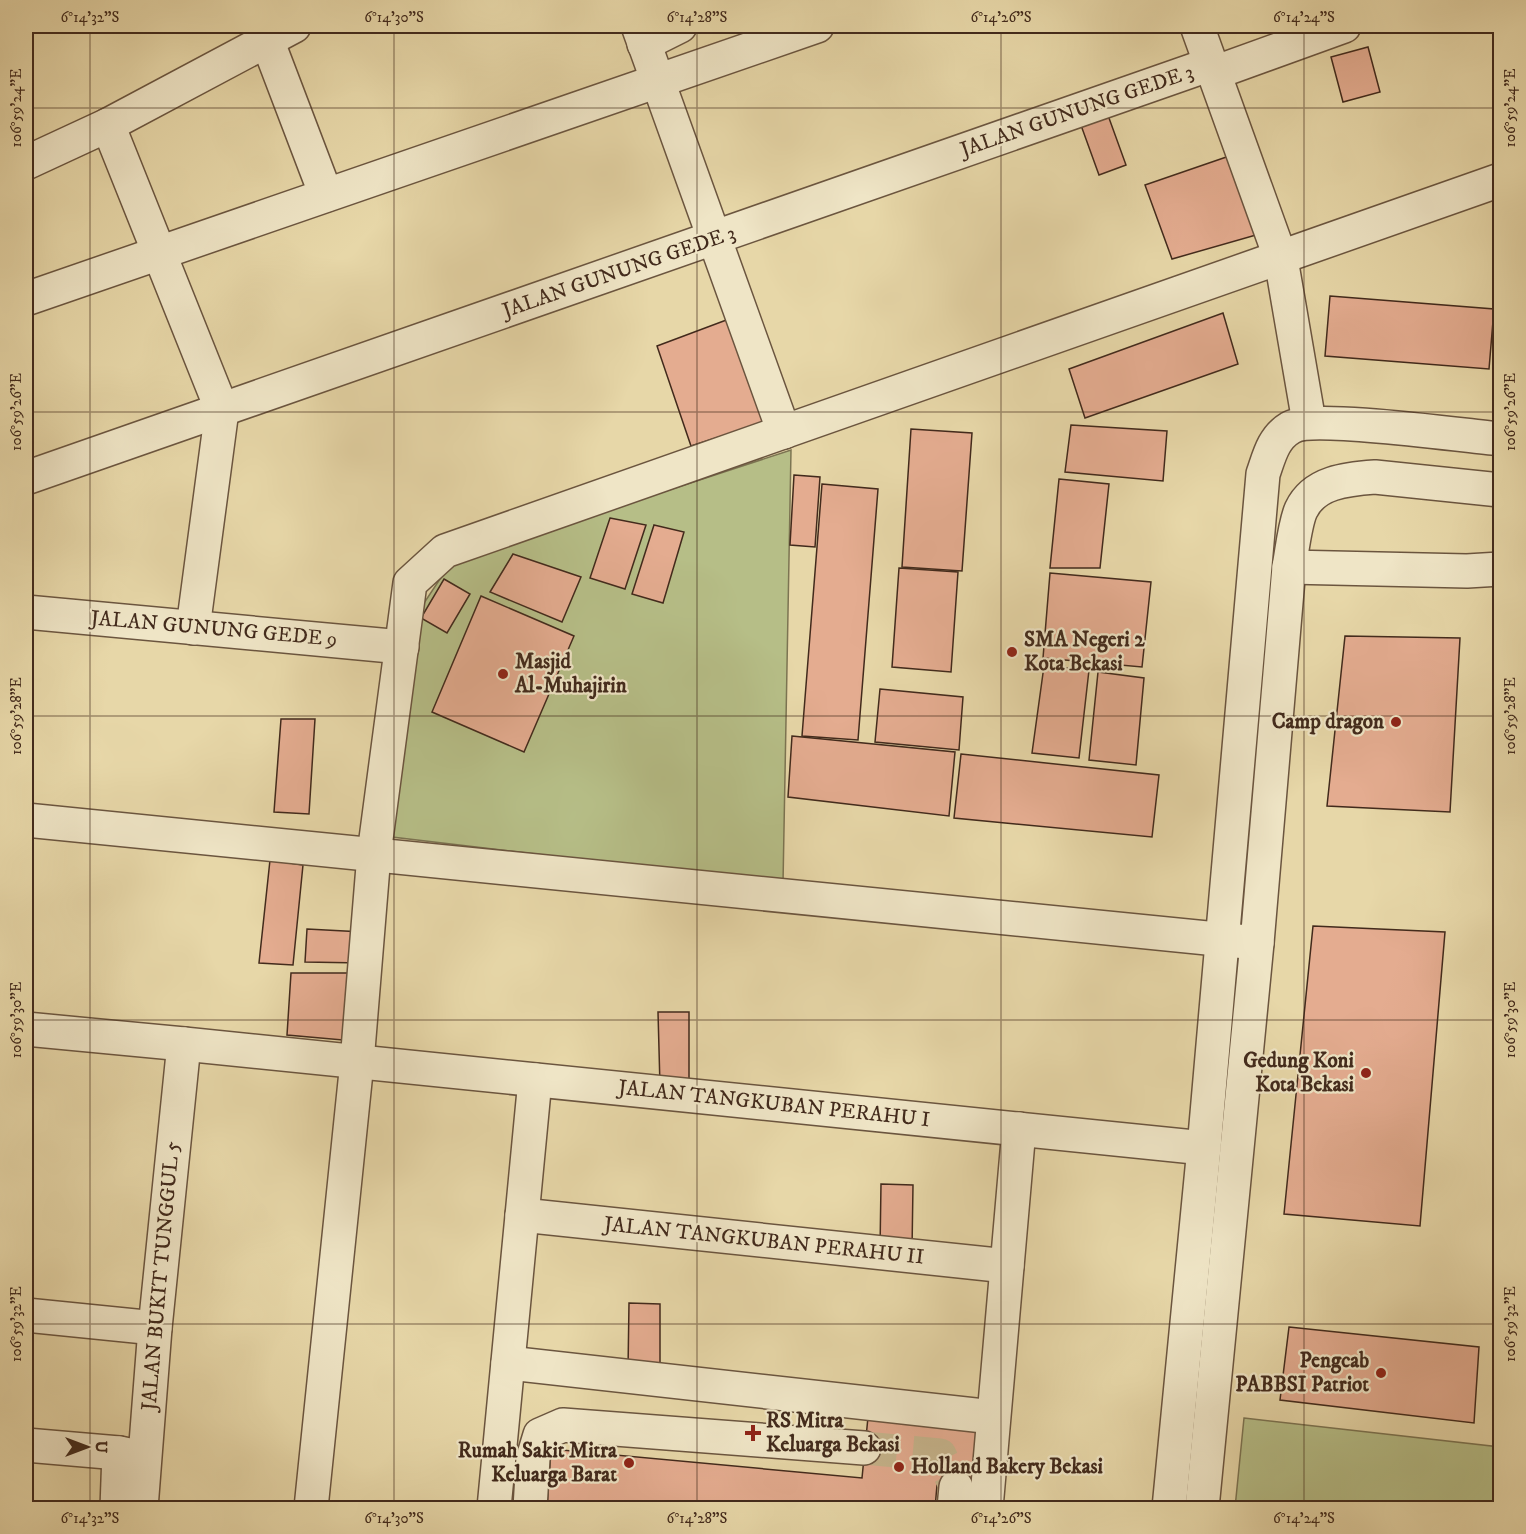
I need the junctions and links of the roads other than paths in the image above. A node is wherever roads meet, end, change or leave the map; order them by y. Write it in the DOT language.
graph roads {
  1 [pos="680,26"];
  2 [pos="816,26"];
  3 [pos="1197,26"];
  4 [pos="1344,26"];
  5 [pos="280,33"];
  6 [pos="641,35"];
  7 [pos="1213,69"];
  8 [pos="657,81"];
  9 [pos="108,125"];
  10 [pos="26,163"];
  11 [pos="1500,180"];
  12 [pos="326,195"];
  13 [pos="714,239"];
  14 [pos="160,253"];
  15 [pos="1281,259"];
  16 [pos="26,299"];
  17 [pos="222,410"];
  18 [pos="1309,422"];
  19 [pos="784,432"];
  20 [pos="1500,439"];
  21 [pos="26,478"];
  22 [pos="1500,490"];
  23 [pos="1289,567"];
  24 [pos="1500,569"];
  25 [pos="26,612"];
  26 [pos="193,628"];
  27 [pos="402,647"];
  28 [pos="26,820"];
  29 [pos="374,854"];
  30 [pos="1222,939"];
  31 [pos="1257,943"];
  32 [pos="26,1029"];
  33 [pos="184,1044"];
  34 [pos="357,1062"];
  35 [pos="535,1080"];
  36 [pos="1019,1129"];
  37 [pos="1197,1147"];
  38 [pos="522,1215"];
  39 [pos="1007,1266"];
  40 [pos="26,1316"];
  41 [pos="155,1328"];
  42 [pos="508,1363"];
  43 [pos="993,1417"];
  44 [pos="26,1445"];
  45 [pos="864,1448"];
  46 [pos="132,1456"];
  47 [pos="117,1509"];
  48 [pos="141,1509"];
  49 [pos="311,1509"];
  50 [pos="494,1509"];
  51 [pos="530,1509"];
  52 [pos="986,1509"];
  53 [pos="1169,1509"];
  54 [pos="1202,1509"];
  1 -- 6 [label="street"];
  2 -- 8 [label="street"];
  3 -- 7 [label="street"];
  4 -- 7 [label="street, JALAN GUNUNG GEDE 3"];
  5 -- 9 [label="street"];
  5 -- 12 [label="street"];
  6 -- 8 [label="street"];
  7 -- 13 [label="street, JALAN GUNUNG GEDE 3"];
  7 -- 15 [label="street"];
  8 -- 12 [label="street"];
  8 -- 13 [label="street"];
  9 -- 10 [label="street"];
  9 -- 14 [label="street"];
  11 -- 15 [label="street"];
  12 -- 14 [label="street"];
  13 -- 17 [label="street, JALAN GUNUNG GEDE 3"];
  13 -- 19 [label="street"];
  14 -- 16 [label="street"];
  14 -- 17 [label="street"];
  15 -- 18 [label="street"];
  15 -- 19 [label="street"];
  17 -- 21 [label="street, JALAN GUNUNG GEDE 3"];
  17 -- 26 [label="street"];
  18 -- 20 [label="street"];
  18 -- 30 [label="street"];
  19 -- 27 [label="street"];
  22 -- 23 [label="street"];
  23 -- 24 [label="street"];
  23 -- 31 [label="street"];
  25 -- 26 [label="street, JALAN GUNUNG GEDE 9"];
  26 -- 27 [label="street, JALAN GUNUNG GEDE 9"];
  27 -- 29 [label="street"];
  28 -- 29 [label="street"];
  29 -- 30 [label="street"];
  29 -- 34 [label="street"];
  30 -- 31 [label="street"];
  30 -- 37 [label="street"];
  31 -- 54 [label="street"];
  32 -- 33 [label="street, JALAN TANGKUBAN PERAHU I"];
  33 -- 34 [label="street, JALAN TANGKUBAN PERAHU I"];
  33 -- 41 [label="street, JALAN BUKIT TUNGGUL 5"];
  34 -- 35 [label="street, JALAN TANGKUBAN PERAHU I"];
  34 -- 49 [label="street"];
  35 -- 36 [label="street, JALAN TANGKUBAN PERAHU I"];
  35 -- 38 [label="street"];
  36 -- 37 [label="street, JALAN TANGKUBAN PERAHU I"];
  36 -- 39 [label="street"];
  37 -- 53 [label="street"];
  38 -- 39 [label="street, JALAN TANGKUBAN PERAHU II"];
  38 -- 42 [label="street"];
  39 -- 43 [label="street"];
  40 -- 41 [label="street"];
  41 -- 46 [label="street, JALAN BUKIT TUNGGUL 5"];
  42 -- 43 [label="street"];
  42 -- 50 [label="street"];
  43 -- 52 [label="street"];
  44 -- 46 [label="street"];
  45 -- 51 [label="street"];
  46 -- 47 [label="street"];
  46 -- 48 [label="street, JALAN BUKIT TUNGGUL 5"];
}
